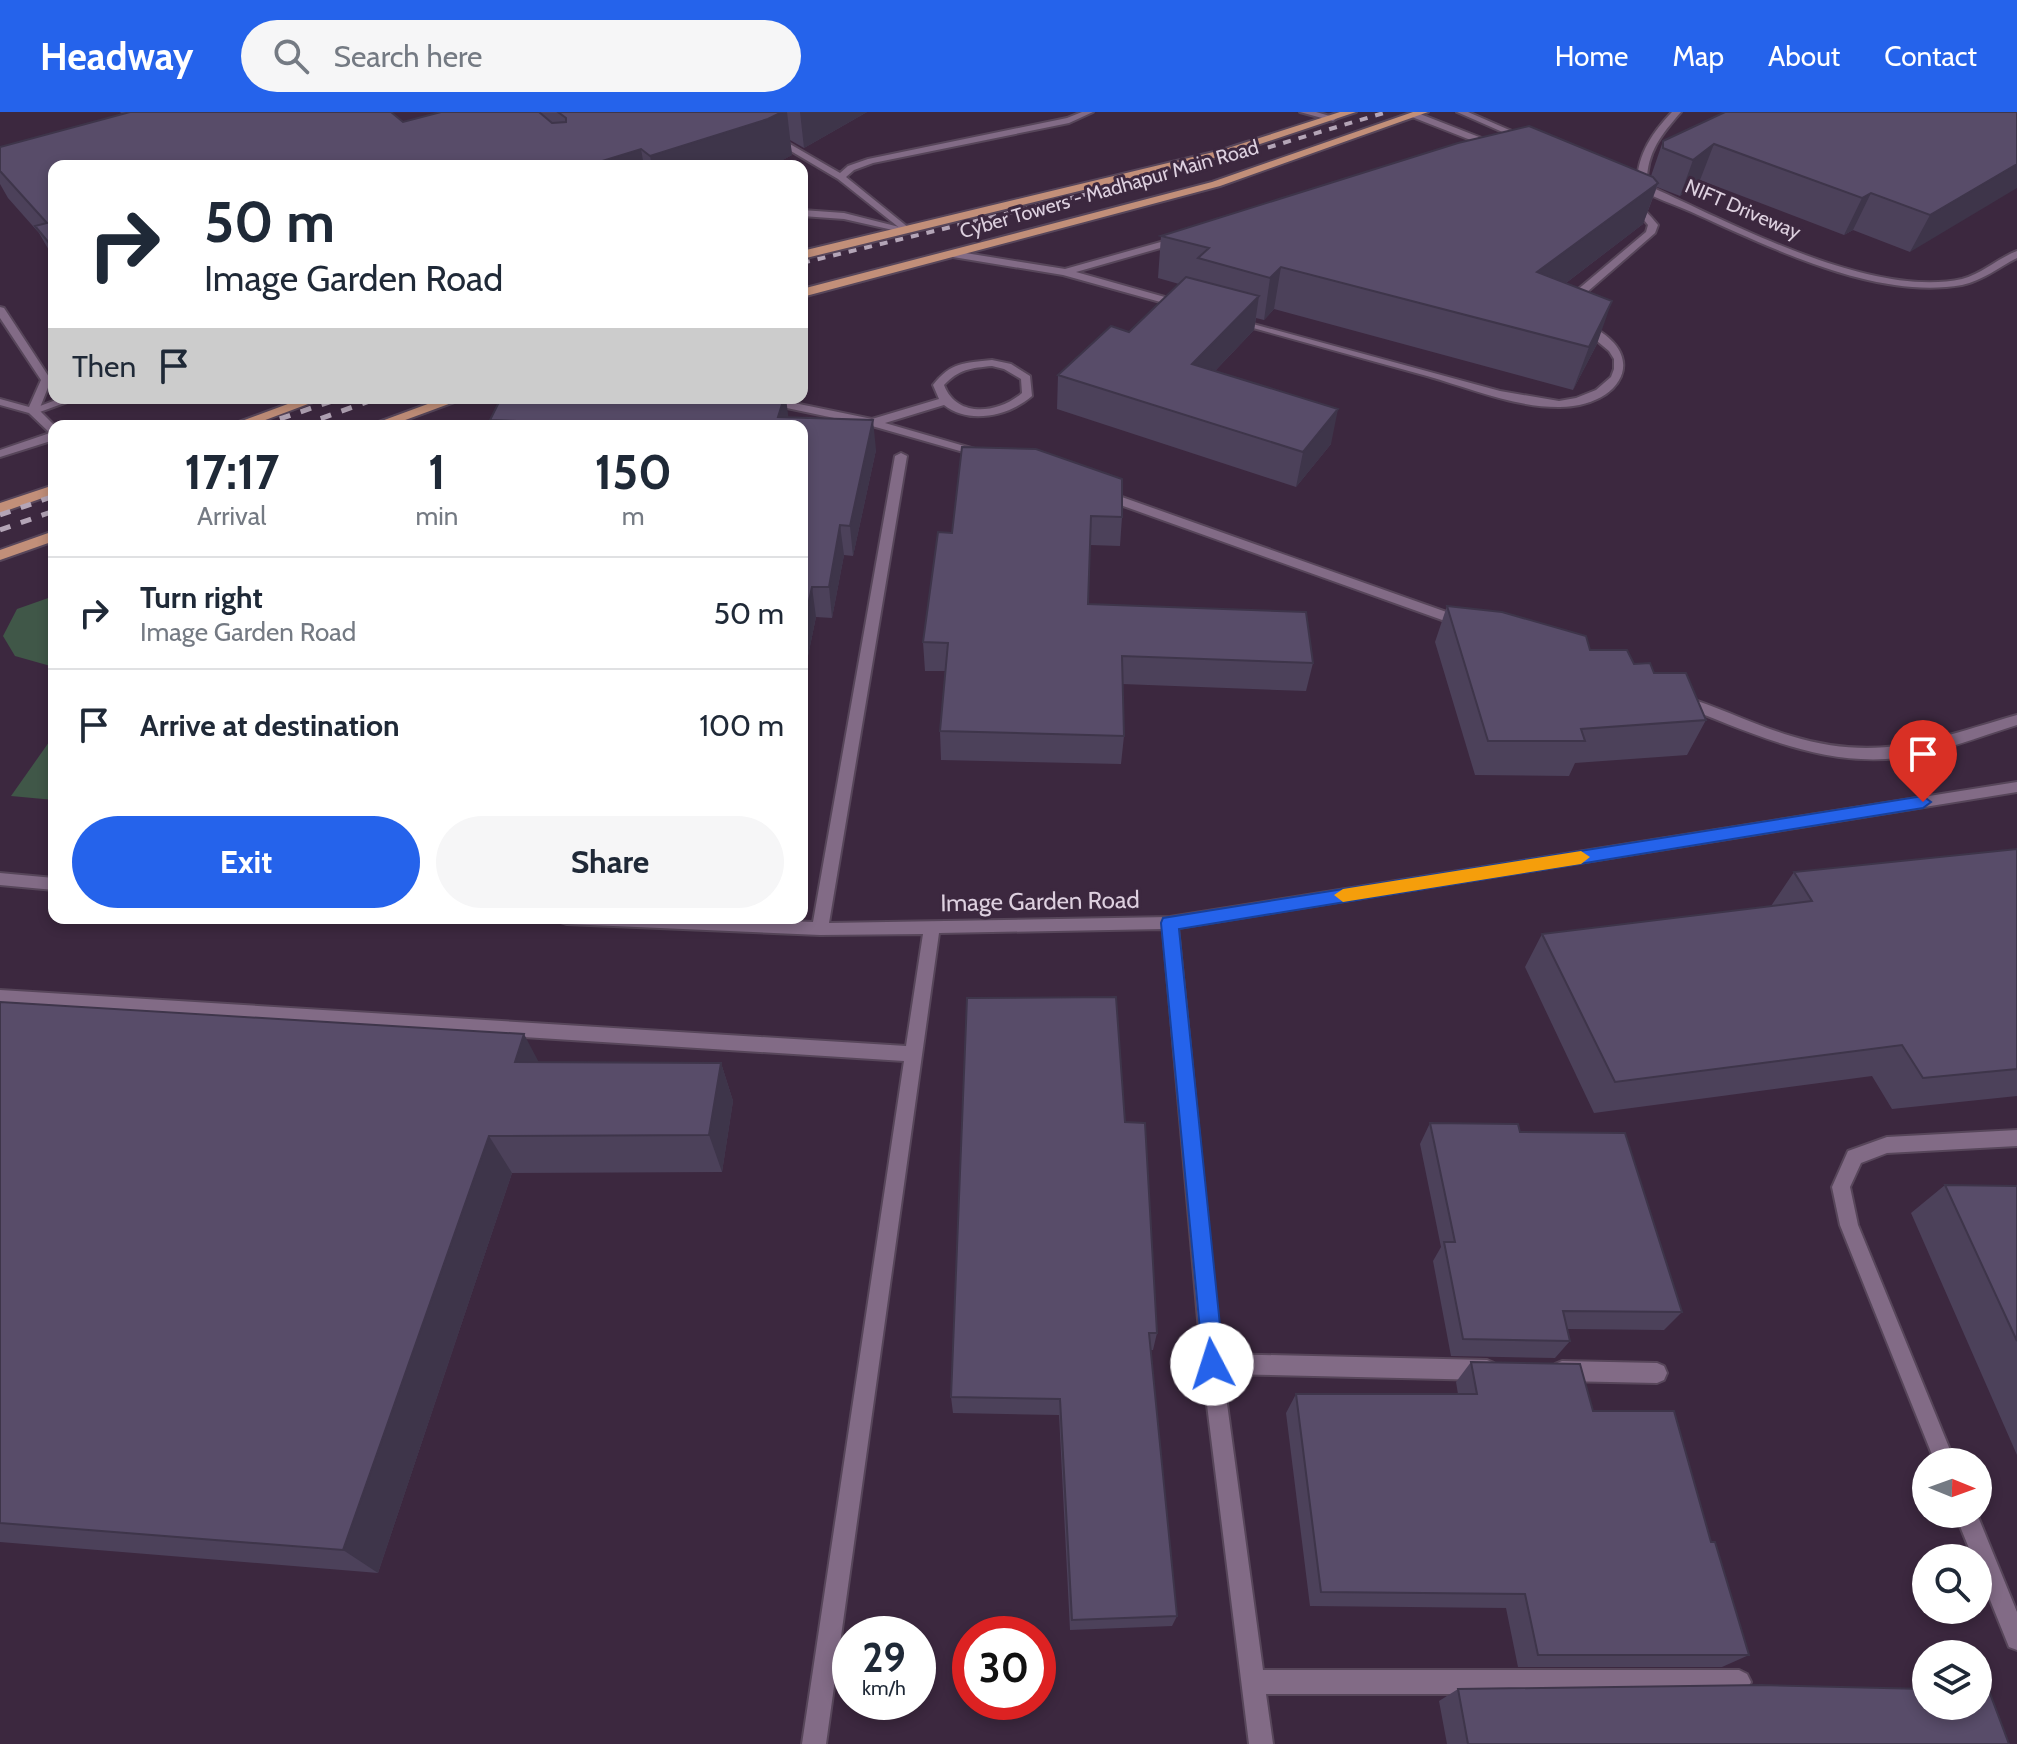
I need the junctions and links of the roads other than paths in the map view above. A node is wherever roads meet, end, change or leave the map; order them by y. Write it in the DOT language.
graph roads {
  1 [pos="1089,112"];
  2 [pos="1304,112"];
  3 [pos="1351,112"];
  4 [pos="1461,112"];
  5 [pos="1677,112"];
  6 [pos="1419,113"];
  7 [pos="1333,118"];
  8 [pos="767,134"];
  9 [pos="1534,142"];
  10 [pos="1491,144"];
  11 [pos="1475,149"];
  12 [pos="1504,150"];
  13 [pos="841,177"];
  14 [pos="1629,181"];
  15 [pos="1642,187"];
  16 [pos="1615,200"];
  17 [pos="808,213"];
  18 [pos="906,230"];
  19 [pos="1189,237"];
  20 [pos="808,254"];
  21 [pos="953,254"];
  22 [pos="2017,254"];
  23 [pos="1064,272"];
  24 [pos="808,291"];
  25 [pos="0,310"];
  26 [pos="1200,310"];
  27 [pos="1215,314"];
  28 [pos="945,401"];
  29 [pos="0,402"];
  30 [pos="54,404"];
  31 [pos="299,404"];
  32 [pos="440,404"];
  33 [pos="783,404"];
  34 [pos="33,411"];
  35 [pos="253,420"];
  36 [pos="393,420"];
  37 [pos="874,423"];
  38 [pos="48,427"];
  39 [pos="48,436"];
  40 [pos="0,454"];
  41 [pos="901,456"];
  42 [pos="999,459"];
  43 [pos="1088,489"];
  44 [pos="48,491"];
  45 [pos="0,508"];
  46 [pos="48,538"];
  47 [pos="0,555"];
  48 [pos="1479,629"];
  49 [pos="1674,698"];
  50 [pos="2017,720"];
  51 [pos="2017,787"];
  52 [pos="0,879"];
  53 [pos="48,883"];
  54 [pos="1170,923"];
  55 [pos="705,924"];
  56 [pos="932,927"];
  57 [pos="820,929"];
  58 [pos="0,997"];
  59 [pos="913,1054"];
  60 [pos="2017,1138"];
  61 [pos="1212,1364"];
  62 [pos="1514,1370"];
  63 [pos="1546,1371"];
  64 [pos="1657,1373"];
  65 [pos="1939,1448"];
  66 [pos="1972,1528"];
  67 [pos="2017,1639"];
  68 [pos="1254,1682"];
  69 [pos="1739,1682"];
  70 [pos="814,1744"];
  71 [pos="1261,1744"];
  1 -- 13 [label="street"];
  2 -- 7 [label="street"];
  3 -- 7 [label="main road, Cyber Towers - Madhapur Main Road"];
  4 -- 9 [label="street"];
  5 -- 15 [label="street"];
  6 -- 10 [label="street"];
  6 -- 21 [label="main road, Cyber Towers - Madhapur Main Road"];
  7 -- 18 [label="main road, Cyber Towers - Madhapur Main Road"];
  8 -- 13 [label="street"];
  10 -- 11 [label="street"];
  10 -- 12 [label="street"];
  13 -- 18 [label="street"];
  14 -- 15 [label="street, NIFT Driveway"];
  15 -- 22 [label="street, NIFT Driveway"];
  16 -- 27 [label="street"];
  17 -- 18 [label="street"];
  18 -- 20 [label="main road, Cyber Towers - Madhapur Main Road"];
  19 -- 23 [label="street"];
  21 -- 23 [label="street"];
  21 -- 24 [label="main road, Cyber Towers - Madhapur Main Road"];
  23 -- 26 [label="street"];
  25 -- 34 [label="street"];
  28 -- 28 [label="street"];
  28 -- 37 [label="street"];
  29 -- 34 [label="street"];
  30 -- 34 [label="street"];
  31 -- 35 [label="main road"];
  32 -- 36 [label="main road"];
  33 -- 37 [label="street"];
  34 -- 38 [label="street"];
  37 -- 42 [label="street"];
  39 -- 40 [label="street"];
  41 -- 57 [label="street"];
  43 -- 48 [label="street"];
  44 -- 45 [label="main road"];
  46 -- 47 [label="main road"];
  49 -- 50 [label="street"];
  51 -- 54 [label="street, Image Garden Road"];
  52 -- 53 [label="street"];
  54 -- 56 [label="street, Image Garden Road"];
  54 -- 61 [label="street"];
  55 -- 57 [label="street, Image Garden Road"];
  56 -- 57 [label="street, Image Garden Road"];
  56 -- 59 [label="street"];
  58 -- 59 [label="street"];
  59 -- 70 [label="street"];
  60 -- 65 [label="street"];
  61 -- 62 [label="street"];
  61 -- 68 [label="street"];
  63 -- 64 [label="street"];
  66 -- 67 [label="street"];
  68 -- 69 [label="street"];
  68 -- 71 [label="street"];
}
